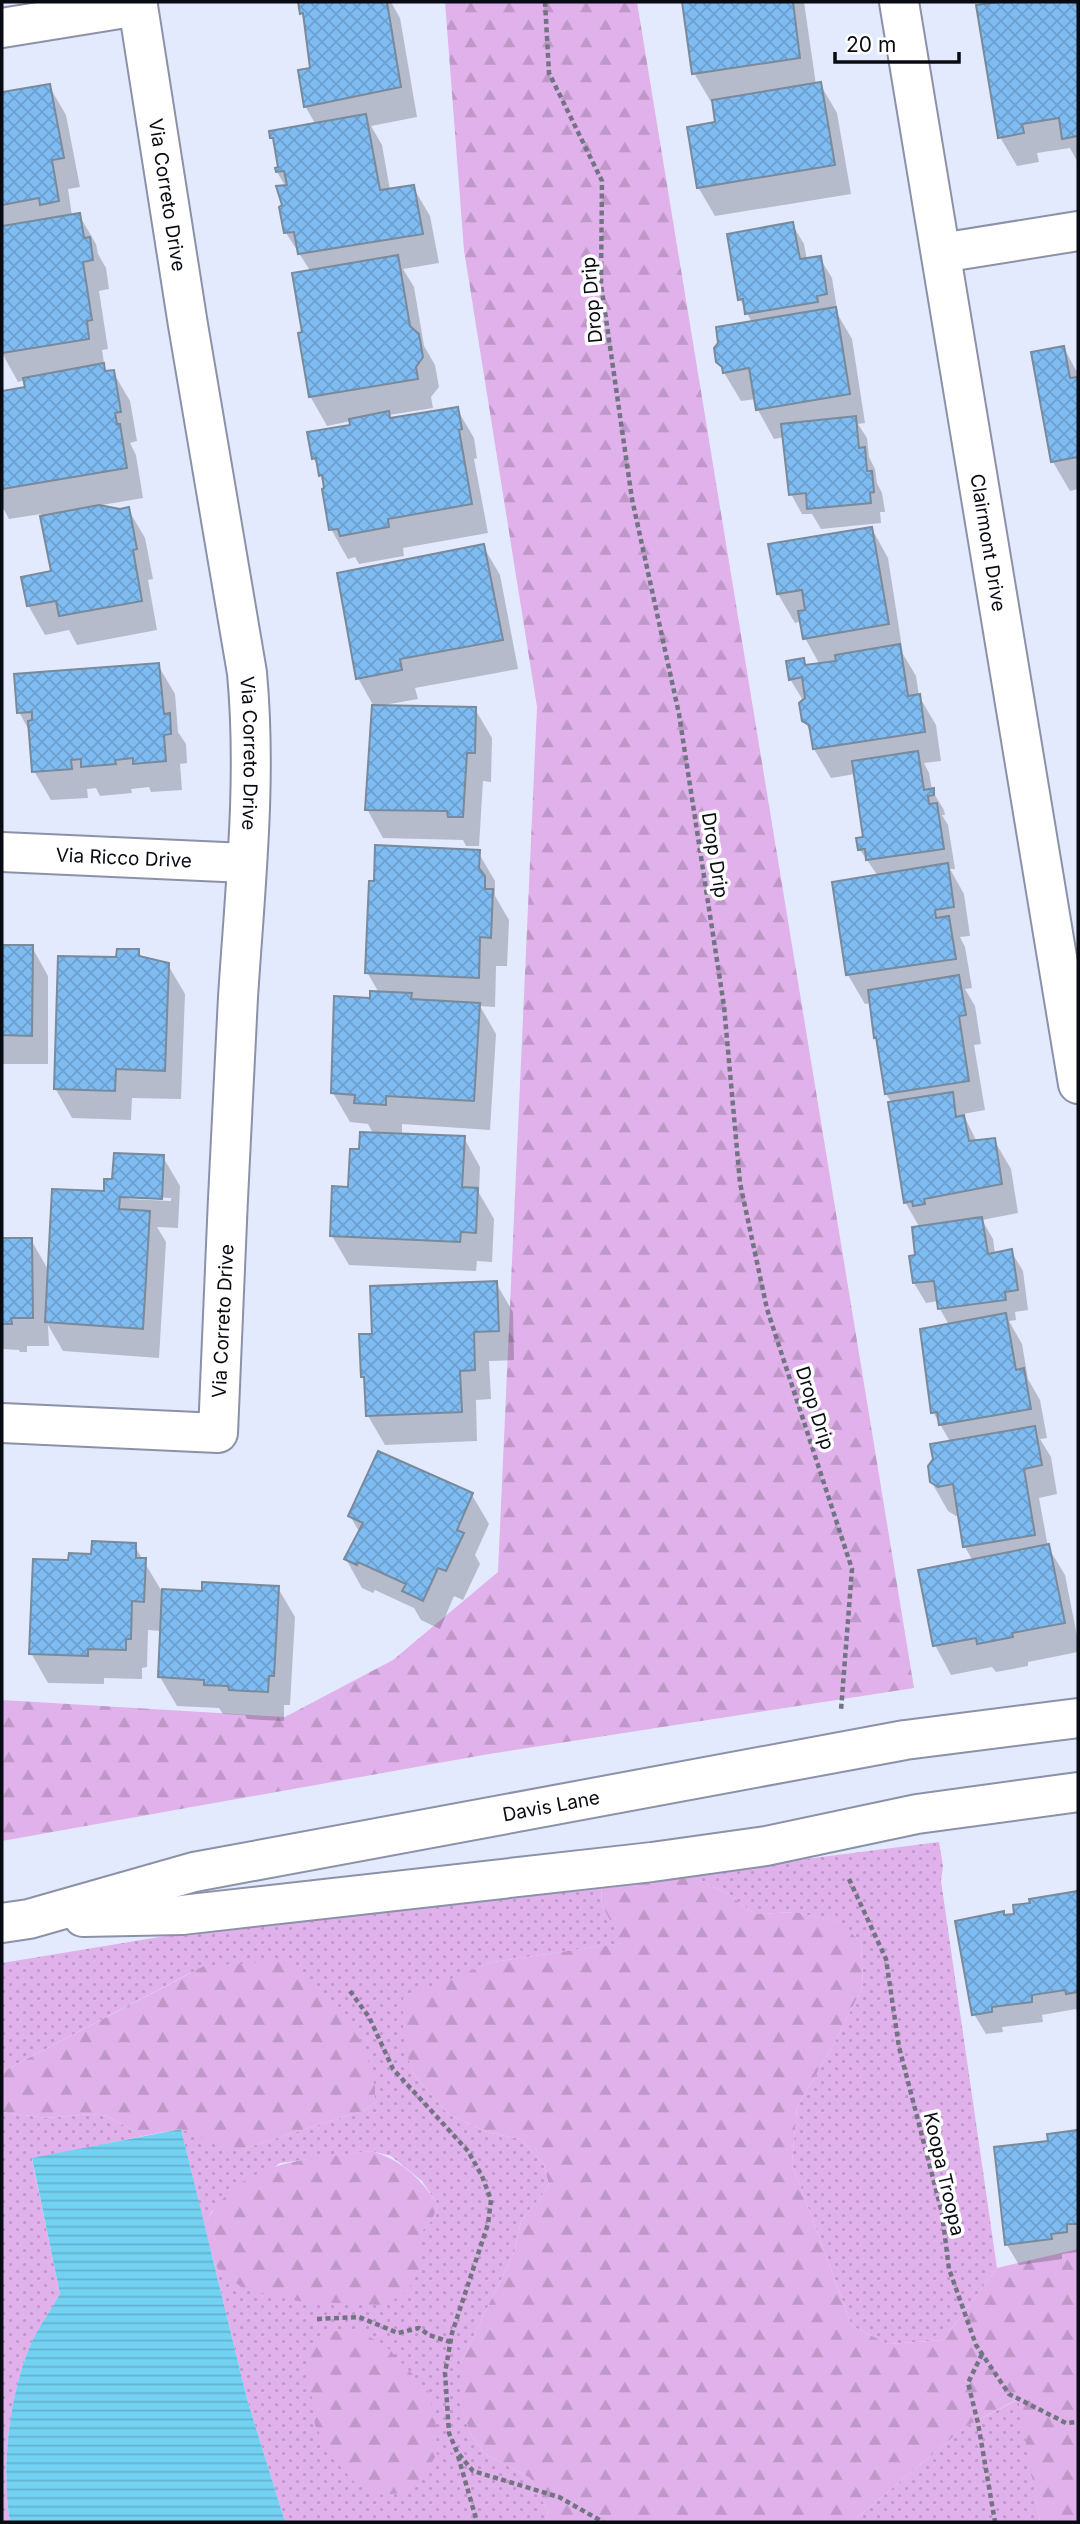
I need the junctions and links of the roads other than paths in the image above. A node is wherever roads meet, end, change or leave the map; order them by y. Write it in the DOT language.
graph roads {
  1 [pos="899,2"];
  2 [pos="2,28"];
  3 [pos="1078,231"];
  4 [pos="941,253"];
  5 [pos="2,852"];
  6 [pos="246,863"];
  7 [pos="1078,1084"];
  8 [pos="2,1423"];
  9 [pos="1078,1718"];
  10 [pos="1078,1792"];
  11 [pos="15,1921"];
  1 -- 4 [label="street, Clairmont Drive"];
  2 -- 6 [label="street, Via Correto Drive"];
  3 -- 4 [label="street"];
  4 -- 7 [label="street, Clairmont Drive"];
  5 -- 6 [label="street, Via Ricco Drive"];
  6 -- 8 [label="street, Via Correto Drive"];
  9 -- 11 [label="street, Davis Lane"];
  10 -- 11 [label="street, Davis Lane"];
}
